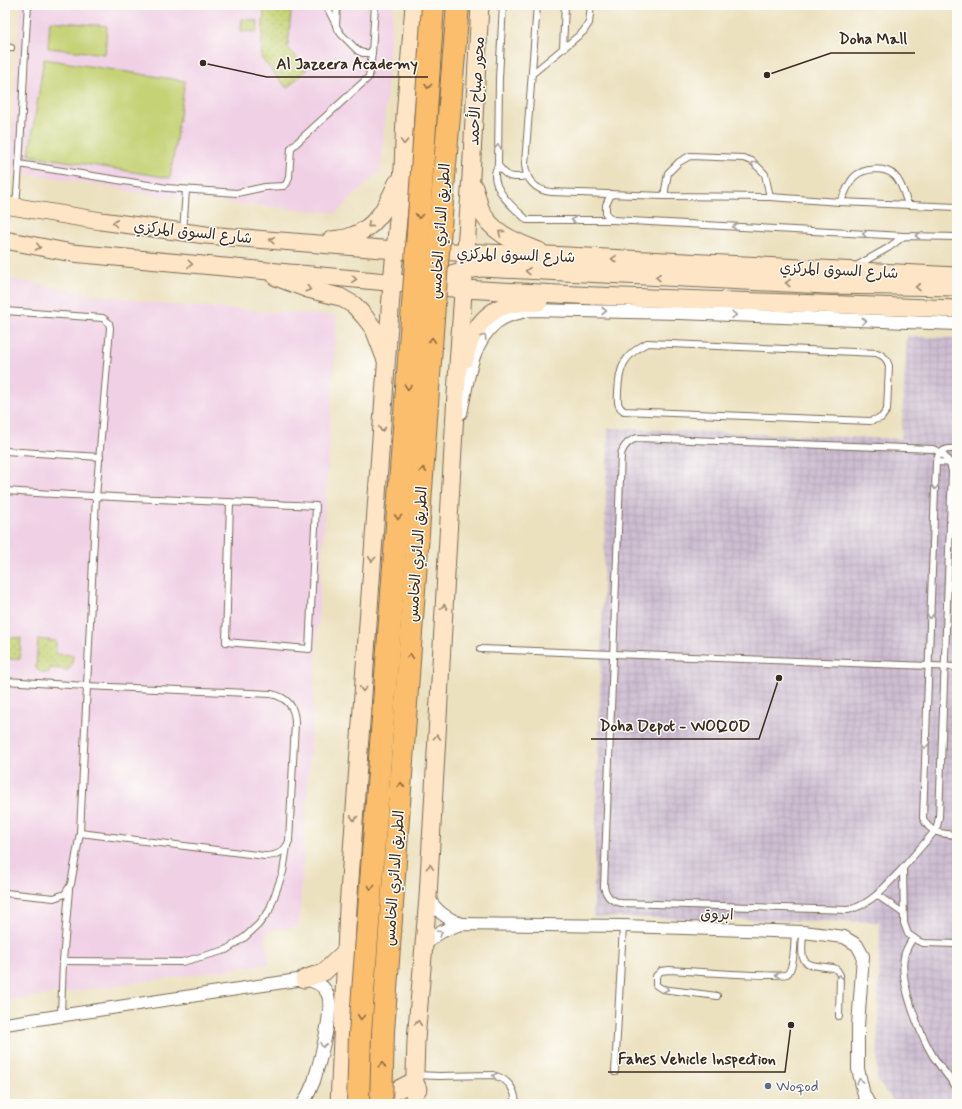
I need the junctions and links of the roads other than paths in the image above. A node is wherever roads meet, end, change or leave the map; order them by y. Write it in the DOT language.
graph roads {
  1 [pos="28,5"];
  2 [pos="326,5"];
  3 [pos="337,5"];
  4 [pos="375,5"];
  5 [pos="414,5"];
  6 [pos="433,5"];
  7 [pos="458,5"];
  8 [pos="480,5"];
  9 [pos="504,5"];
  10 [pos="537,5"];
  11 [pos="565,5"];
  12 [pos="591,5"];
  13 [pos="336,26"];
  14 [pos="563,48"];
  15 [pos="372,54"];
  16 [pos="532,74"];
  17 [pos="20,164"];
  18 [pos="498,165"];
  19 [pos="403,168"];
  20 [pos="471,176"];
  21 [pos="527,176"];
  22 [pos="186,190"];
  23 [pos="611,194"];
  24 [pos="664,196"];
  25 [pos="770,197"];
  26 [pos="840,202"];
  27 [pos="908,205"];
  28 [pos="10,207"];
  29 [pos="957,207"];
  30 [pos="613,220"];
  31 [pos="183,232"];
  32 [pos="904,236"];
  33 [pos="957,237"];
  34 [pos="5,240"];
  35 [pos="311,243"];
  36 [pos="395,250"];
  37 [pos="548,255"];
  38 [pos="465,262"];
  39 [pos="259,270"];
  40 [pos="848,270"];
  41 [pos="957,276"];
  42 [pos="392,282"];
  43 [pos="422,285"];
  44 [pos="957,287"];
  45 [pos="463,289"];
  46 [pos="595,296"];
  47 [pos="957,309"];
  48 [pos="5,311"];
  49 [pos="389,322"];
  50 [pos="957,324"];
  51 [pos="738,347"];
  52 [pos="386,362"];
  53 [pos="456,394"];
  54 [pos="454,441"];
  55 [pos="957,449"];
  56 [pos="5,451"];
  57 [pos="940,452"];
  58 [pos="100,457"];
  59 [pos="936,462"];
  60 [pos="949,462"];
  61 [pos="957,463"];
  62 [pos="5,490"];
  63 [pos="96,497"];
  64 [pos="230,502"];
  65 [pos="954,513"];
  66 [pos="480,649"];
  67 [pos="614,654"];
  68 [pos="928,666"];
  69 [pos="945,666"];
  70 [pos="957,667"];
  71 [pos="5,681"];
  72 [pos="86,686"];
  73 [pos="934,832"];
  74 [pos="80,833"];
  75 [pos="957,835"];
  76 [pos="287,846"];
  77 [pos="903,868"];
  78 [pos="69,890"];
  79 [pos="5,893"];
  80 [pos="877,895"];
  81 [pos="428,897"];
  82 [pos="903,913"];
  83 [pos="461,924"];
  84 [pos="623,926"];
  85 [pos="799,932"];
  86 [pos="913,938"];
  87 [pos="957,944"];
  88 [pos="424,947"];
  89 [pos="346,951"];
  90 [pos="63,961"];
  91 [pos="304,979"];
  92 [pos="717,996"];
  93 [pos="61,1015"];
  94 [pos="839,1016"];
  95 [pos="5,1024"];
  96 [pos="615,1072"];
  97 [pos="339,1078"];
  98 [pos="414,1078"];
  99 [pos="957,1088"];
  100 [pos="303,1104"];
  101 [pos="333,1104"];
  102 [pos="339,1104"];
  103 [pos="358,1104"];
  104 [pos="380,1104"];
  105 [pos="414,1104"];
  106 [pos="424,1104"];
  107 [pos="516,1104"];
  108 [pos="869,1104"];
  1 -- 17 [label="lane"];
  2 -- 13 [label="lane"];
  3 -- 13 [label="lane"];
  4 -- 15 [label="lane"];
  5 -- 19 [label="main road, one-way"];
  6 -- 103 [label="highway, الطريق الدائري الخامس, one-way, bridge"];
  104 -- 7 [label="highway, الطريق الدائري الخامس, one-way, bridge"];
  8 -- 20 [label="main road, محور صباح الأحمد"];
  18 -- 9 [label="lane, one-way"];
  10 -- 16 [label="lane"];
  11 -- 14 [label="lane"];
  12 -- 14 [label="lane"];
  13 -- 15 [label="lane"];
  14 -- 16 [label="lane"];
  15 -- 22 [label="lane"];
  16 -- 21 [label="lane"];
  17 -- 22 [label="lane"];
  17 -- 28 [label="lane"];
  18 -- 21 [label="lane"];
  30 -- 18 [label="lane, one-way"];
  19 -- 35 [label="main road, one-way"];
  19 -- 36 [label="main road"];
  37 -- 20 [label="main road, one-way"];
  20 -- 38 [label="main road, الطريق الدائري الخامس"];
  21 -- 23 [label="lane"];
  22 -- 31 [label="lane"];
  23 -- 24 [label="lane"];
  23 -- 30 [label="lane"];
  24 -- 25 [label="lane"];
  25 -- 24 [label="lane, one-way"];
  25 -- 26 [label="lane"];
  26 -- 27 [label="lane"];
  26 -- 27 [label="lane"];
  27 -- 29 [label="lane"];
  31 -- 28 [label="main road, شارع السوق المركزي, one-way"];
  32 -- 30 [label="lane, one-way"];
  35 -- 31 [label="main road, شارع السوق المركزي, one-way"];
  33 -- 32 [label="lane, one-way"];
  32 -- 40 [label="lane"];
  34 -- 39 [label="main road, شارع السوق المركزي, one-way"];
  35 -- 36 [label="main road, شارع السوق المركزي"];
  36 -- 38 [label="main road, شارع السوق المركزي"];
  36 -- 42 [label="main road"];
  37 -- 38 [label="main road, شارع السوق المركزي"];
  40 -- 37 [label="main road, شارع السوق المركزي, one-way"];
  38 -- 43 [label="main road"];
  44 -- 38 [label="main road, one-way"];
  38 -- 45 [label="main road, الطريق الدائري الخامس"];
  39 -- 42 [label="main road, شارع السوق المركزي, one-way"];
  39 -- 52 [label="main road, one-way"];
  40 -- 41 [label="main road, شارع السوق المركزي"];
  42 -- 43 [label="main road, شارع السوق المركزي"];
  42 -- 49 [label="main road"];
  43 -- 45 [label="main road, شارع السوق المركزي"];
  43 -- 49 [label="main road"];
  45 -- 46 [label="main road, شارع السوق المركزي"];
  45 -- 53 [label="main road, الطريق الدائري الخامس"];
  46 -- 47 [label="main road, شارع السوق المركزي"];
  46 -- 53 [label="main road"];
  48 -- 58 [label="lane"];
  49 -- 52 [label="main road"];
  54 -- 50 [label="street, one-way"];
  51 -- 51 [label="lane"];
  52 -- 89 [label="main road, one-way"];
  53 -- 54 [label="main road, الطريق الدائري الخامس"];
  81 -- 54 [label="main road, الطريق الدائري الخامس, one-way"];
  55 -- 57 [label="lane"];
  56 -- 58 [label="lane"];
  57 -- 59 [label="lane"];
  57 -- 60 [label="lane"];
  57 -- 67 [label="lane"];
  58 -- 63 [label="lane"];
  59 -- 60 [label="lane"];
  59 -- 68 [label="lane, one-way"];
  60 -- 61 [label="lane"];
  60 -- 65 [label="lane"];
  62 -- 63 [label="lane"];
  63 -- 64 [label="lane"];
  63 -- 72 [label="lane"];
  64 -- 64 [label="lane"];
  65 -- 69 [label="lane"];
  66 -- 67 [label="lane"];
  67 -- 68 [label="lane"];
  67 -- 80 [label="lane"];
  68 -- 69 [label="lane"];
  68 -- 73 [label="lane, one-way"];
  69 -- 70 [label="lane"];
  69 -- 73 [label="lane"];
  71 -- 72 [label="lane"];
  72 -- 74 [label="lane"];
  72 -- 76 [label="lane"];
  73 -- 75 [label="lane"];
  73 -- 77 [label="lane"];
  74 -- 76 [label="lane"];
  74 -- 78 [label="lane"];
  76 -- 90 [label="lane"];
  77 -- 80 [label="lane"];
  77 -- 82 [label="lane"];
  78 -- 79 [label="lane"];
  78 -- 90 [label="lane"];
  80 -- 82 [label="lane"];
  81 -- 83 [label="street, ابروق"];
  81 -- 88 [label="main road, الطريق الدائري الخامس"];
  82 -- 86 [label="lane"];
  83 -- 84 [label="street, ابروق"];
  88 -- 83 [label="street, ابروق, one-way"];
  84 -- 85 [label="street, ابروق"];
  84 -- 96 [label="lane"];
  85 -- 92 [label="lane, one-way"];
  94 -- 85 [label="lane, one-way"];
  108 -- 85 [label="street, ابروق, one-way"];
  86 -- 87 [label="lane"];
  86 -- 99 [label="lane"];
  98 -- 88 [label="main road, الطريق الدائري الخامس, one-way"];
  89 -- 91 [label="main road"];
  89 -- 97 [label="main road"];
  90 -- 93 [label="lane"];
  91 -- 93 [label="street"];
  91 -- 100 [label="street, one-way"];
  93 -- 95 [label="street"];
  97 -- 98 [label="main road"];
  97 -- 101 [label="main road"];
  97 -- 102 [label="main road"];
  98 -- 105 [label="main road, الطريق الدائري الخامس"];
  98 -- 106 [label="main road"];
  107 -- 98 [label="lane, one-way"];
}
